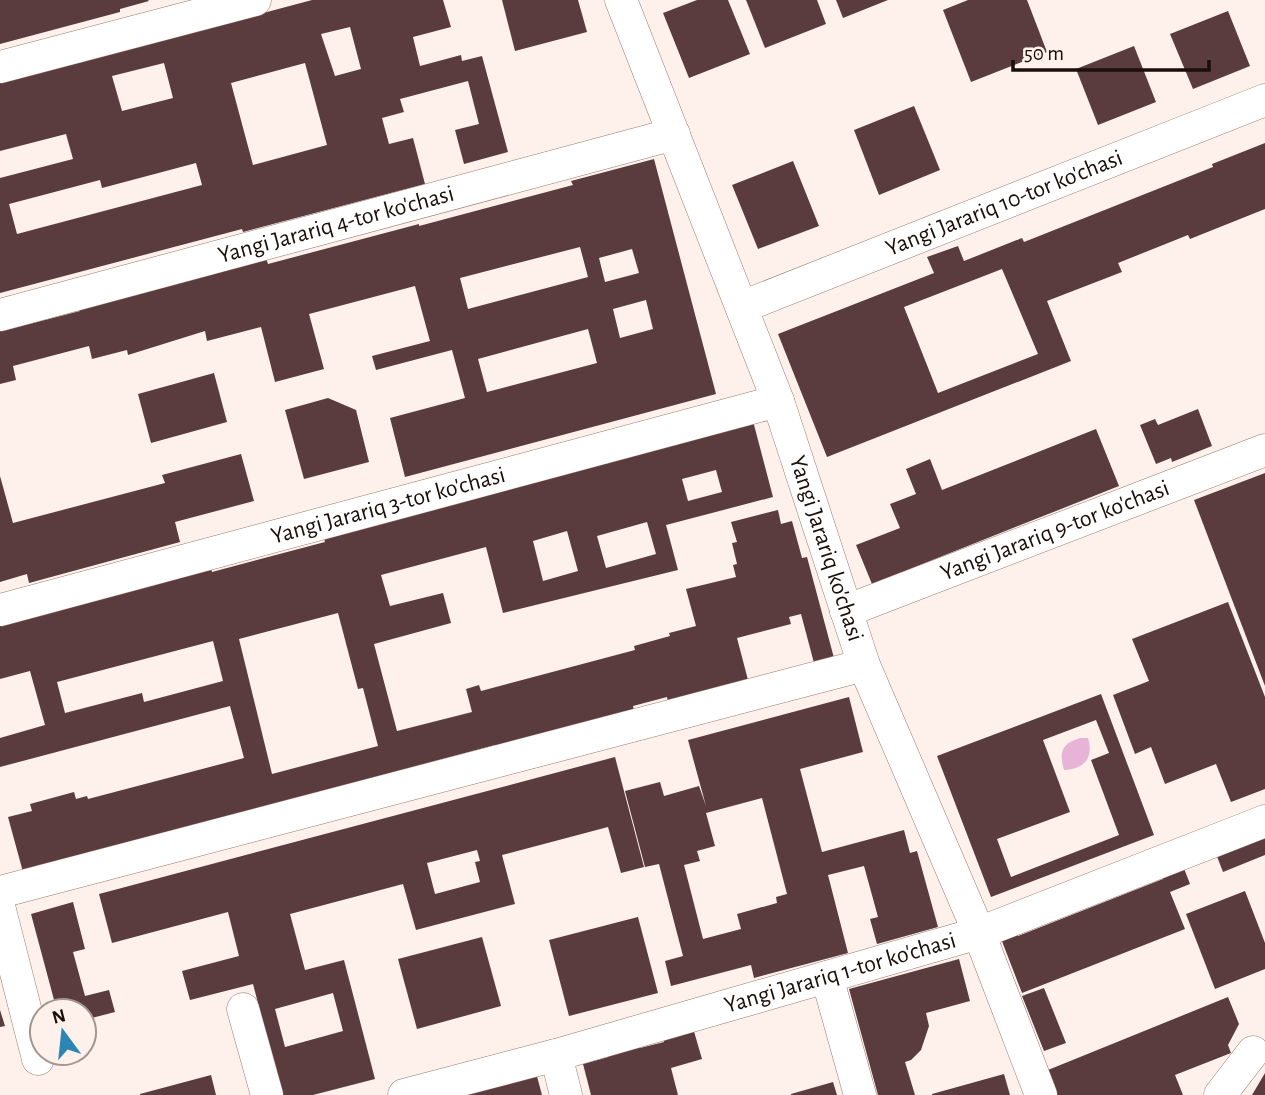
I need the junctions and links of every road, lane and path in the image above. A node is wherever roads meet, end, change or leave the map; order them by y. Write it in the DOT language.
graph roads {
  1 [pos="255,0"];
  2 [pos="626,1"];
  3 [pos="0,67"];
  4 [pos="1265,100"];
  5 [pos="674,134"];
  6 [pos="742,307"];
  7 [pos="0,316"];
  8 [pos="778,401"];
  9 [pos="1265,450"];
  10 [pos="0,610"];
  11 [pos="846,611"];
  12 [pos="864,665"];
  13 [pos="1265,821"];
  14 [pos="0,892"];
  15 [pos="0,910"];
  16 [pos="979,933"];
  17 [pos="827,976"];
  18 [pos="243,1009"];
  19 [pos="28,1020"];
  20 [pos="1253,1052"];
  21 [pos="556,1055"];
  22 [pos="267,1095"];
  23 [pos="404,1095"];
  24 [pos="566,1095"];
  25 [pos="860,1095"];
  26 [pos="1041,1095"];
  27 [pos="1220,1095"];
  1 -- 3 [label="street"];
  2 -- 5 [label="street, Yangi Jarariq ko'chasi"];
  4 -- 6 [label="street, Yangi Jarariq 10-tor ko'chasi"];
  5 -- 6 [label="street, Yangi Jarariq ko'chasi"];
  5 -- 7 [label="street, Yangi Jarariq 4-tor ko'chasi"];
  6 -- 8 [label="street, Yangi Jarariq ko'chasi"];
  8 -- 10 [label="street, Yangi Jarariq 3-tor ko'chasi"];
  8 -- 11 [label="street, Yangi Jarariq ko'chasi"];
  9 -- 11 [label="street, Yangi Jarariq 9-tor ko'chasi"];
  11 -- 12 [label="street, Yangi Jarariq ko'chasi"];
  12 -- 14 [label="street"];
  12 -- 16 [label="street, Yangi Jarariq ko'chasi"];
  13 -- 16 [label="street, Yangi Jarariq 1-tor ko'chasi"];
  15 -- 19 [label="street"];
  16 -- 17 [label="street, Yangi Jarariq 1-tor ko'chasi"];
  16 -- 26 [label="street, Yangi Jarariq ko'chasi"];
  17 -- 21 [label="street, Yangi Jarariq 1-tor ko'chasi"];
  17 -- 25 [label="street"];
  18 -- 22 [label="street"];
  20 -- 27 [label="street"];
  21 -- 23 [label="street, Yangi Jarariq 1-tor ko'chasi"];
  21 -- 24 [label="street"];
}
